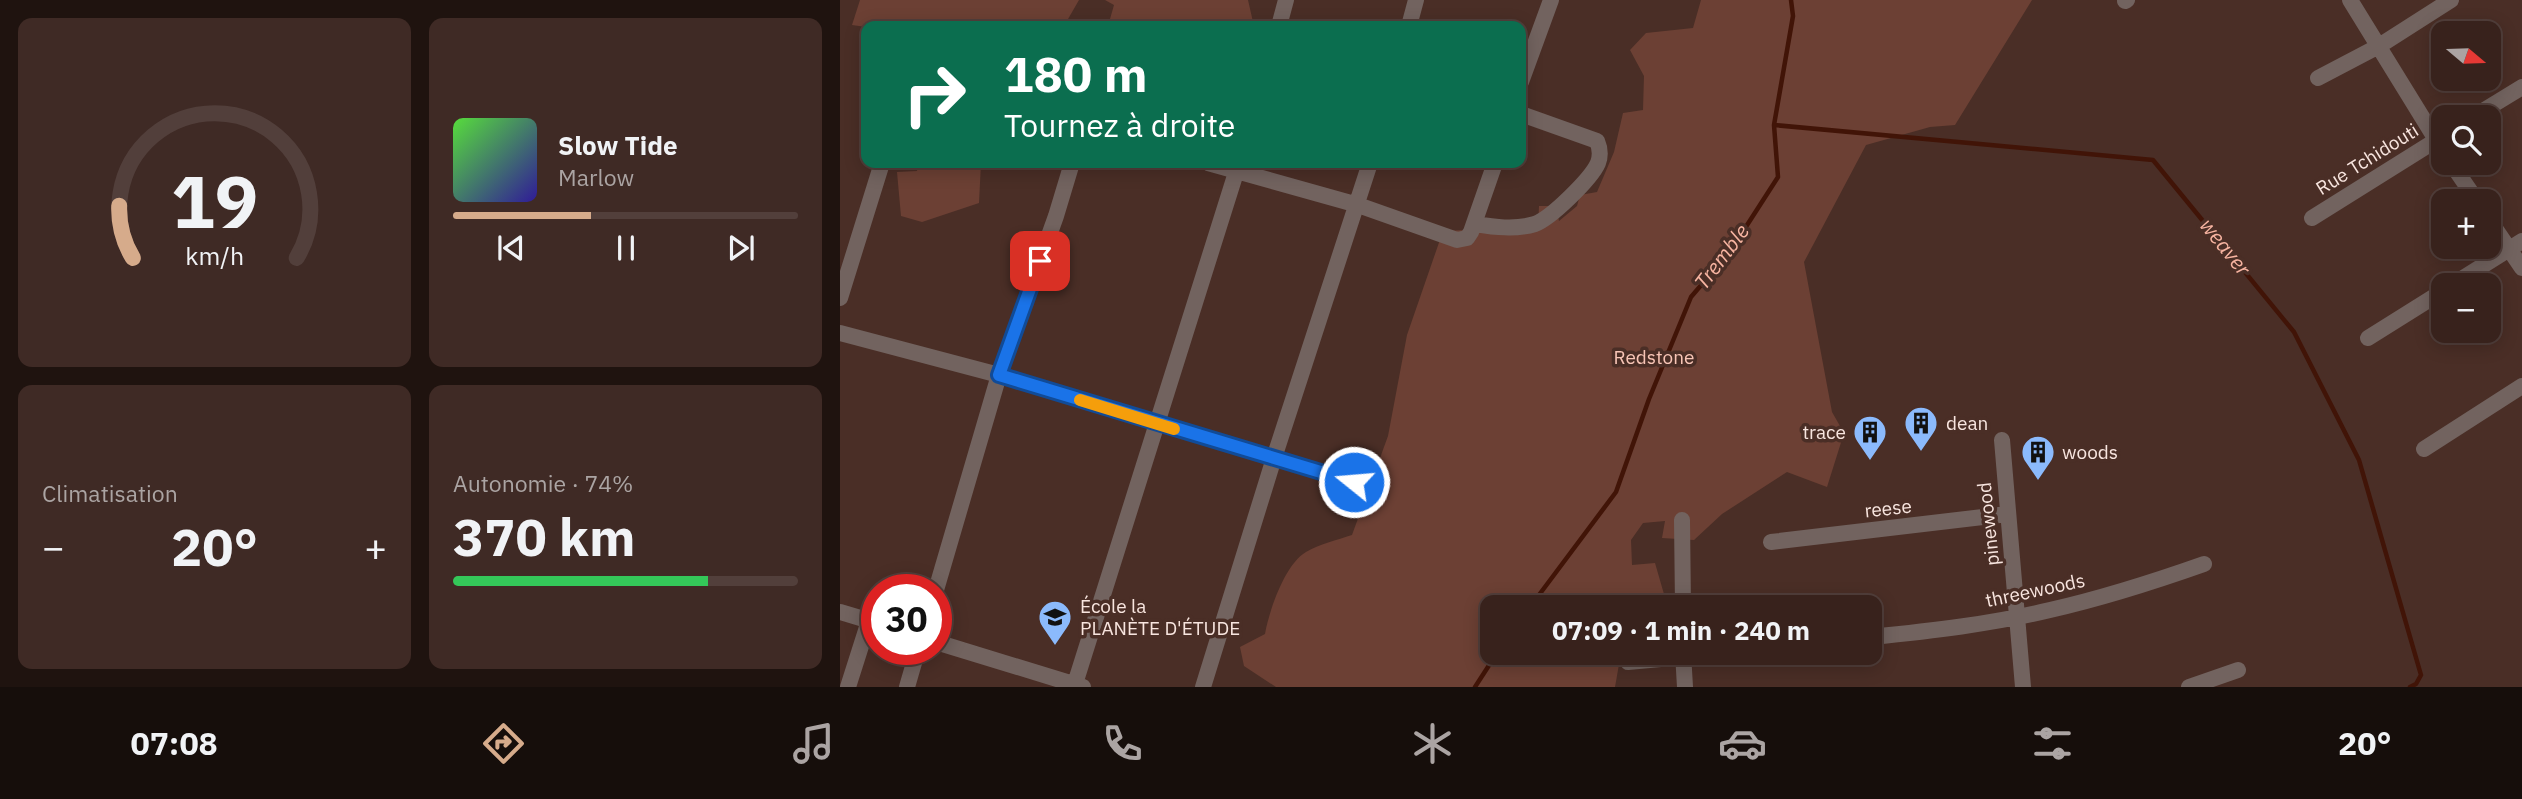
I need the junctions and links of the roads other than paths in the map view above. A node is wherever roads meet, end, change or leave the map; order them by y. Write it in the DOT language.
graph roads {
  1 [pos="1286,0"];
  2 [pos="1416,0"];
  3 [pos="1550,0"];
  4 [pos="2350,0"];
  5 [pos="2451,0"];
  6 [pos="1280,21"];
  7 [pos="1410,21"];
  8 [pos="2379,46"];
  9 [pos="1526,68"];
  10 [pos="2318,78"];
  11 [pos="2522,87"];
  12 [pos="2493,105"];
  13 [pos="1526,116"];
  14 [pos="2431,127"];
  15 [pos="2431,149"];
  16 [pos="880,168"];
  17 [pos="1070,168"];
  18 [pos="1237,168"];
  19 [pos="1240,168"];
  20 [pos="1369,168"];
  21 [pos="1492,168"];
  22 [pos="1358,205"];
  23 [pos="2312,218"];
  24 [pos="1474,224"];
  25 [pos="2501,231"];
  26 [pos="2516,245"];
  27 [pos="2522,268"];
  28 [pos="2471,273"];
  29 [pos="840,298"];
  30 [pos="2431,299"];
  31 [pos="840,333"];
  32 [pos="2368,338"];
  33 [pos="999,375"];
  34 [pos="2522,386"];
  35 [pos="1157,424"];
  36 [pos="2002,440"];
  37 [pos="2424,449"];
  38 [pos="1274,458"];
  39 [pos="1354,482"];
  40 [pos="2008,514"];
  41 [pos="1682,520"];
  42 [pos="1771,542"];
  43 [pos="2204,564"];
  44 [pos="941,574"];
  45 [pos="1683,595"];
  46 [pos="840,612"];
  47 [pos="2018,617"];
  48 [pos="861,618"];
  49 [pos="1882,636"];
  50 [pos="952,647"];
  51 [pos="861,653"];
  52 [pos="913,665"];
  53 [pos="1684,665"];
  54 [pos="2238,670"];
  55 [pos="1077,686"];
  56 [pos="848,687"];
  57 [pos="906,687"];
  58 [pos="1203,687"];
  59 [pos="1685,687"];
  60 [pos="2023,687"];
  61 [pos="2189,687"];
  1 -- 6 [label="street"];
  2 -- 7 [label="street"];
  3 -- 9 [label="street"];
  4 -- 8 [label="street"];
  5 -- 8 [label="street"];
  8 -- 10 [label="street"];
  8 -- 14 [label="street"];
  11 -- 12 [label="street"];
  13 -- 24 [label="street"];
  15 -- 23 [label="street, Rue Tchidouti"];
  16 -- 29 [label="street"];
  17 -- 33 [label="street"];
  18 -- 35 [label="street"];
  19 -- 22 [label="street"];
  20 -- 22 [label="street"];
  21 -- 24 [label="street"];
  22 -- 24 [label="street"];
  22 -- 38 [label="street"];
  25 -- 26 [label="street"];
  26 -- 27 [label="street"];
  26 -- 28 [label="street"];
  30 -- 32 [label="street"];
  31 -- 33 [label="street"];
  33 -- 35 [label="street"];
  33 -- 44 [label="street"];
  34 -- 37 [label="street"];
  35 -- 38 [label="street"];
  35 -- 55 [label="street"];
  36 -- 40 [label="street, pinewood"];
  38 -- 39 [label="street"];
  38 -- 58 [label="street"];
  40 -- 42 [label="street, reese"];
  40 -- 47 [label="street, pinewood"];
  41 -- 45 [label="street"];
  43 -- 47 [label="street, threewoods"];
  46 -- 48 [label="street"];
  47 -- 49 [label="street, threewoods"];
  47 -- 60 [label="street, pinewood"];
  50 -- 55 [label="street"];
  51 -- 56 [label="street"];
  52 -- 57 [label="street"];
  53 -- 59 [label="street"];
  54 -- 61 [label="street"];
}
